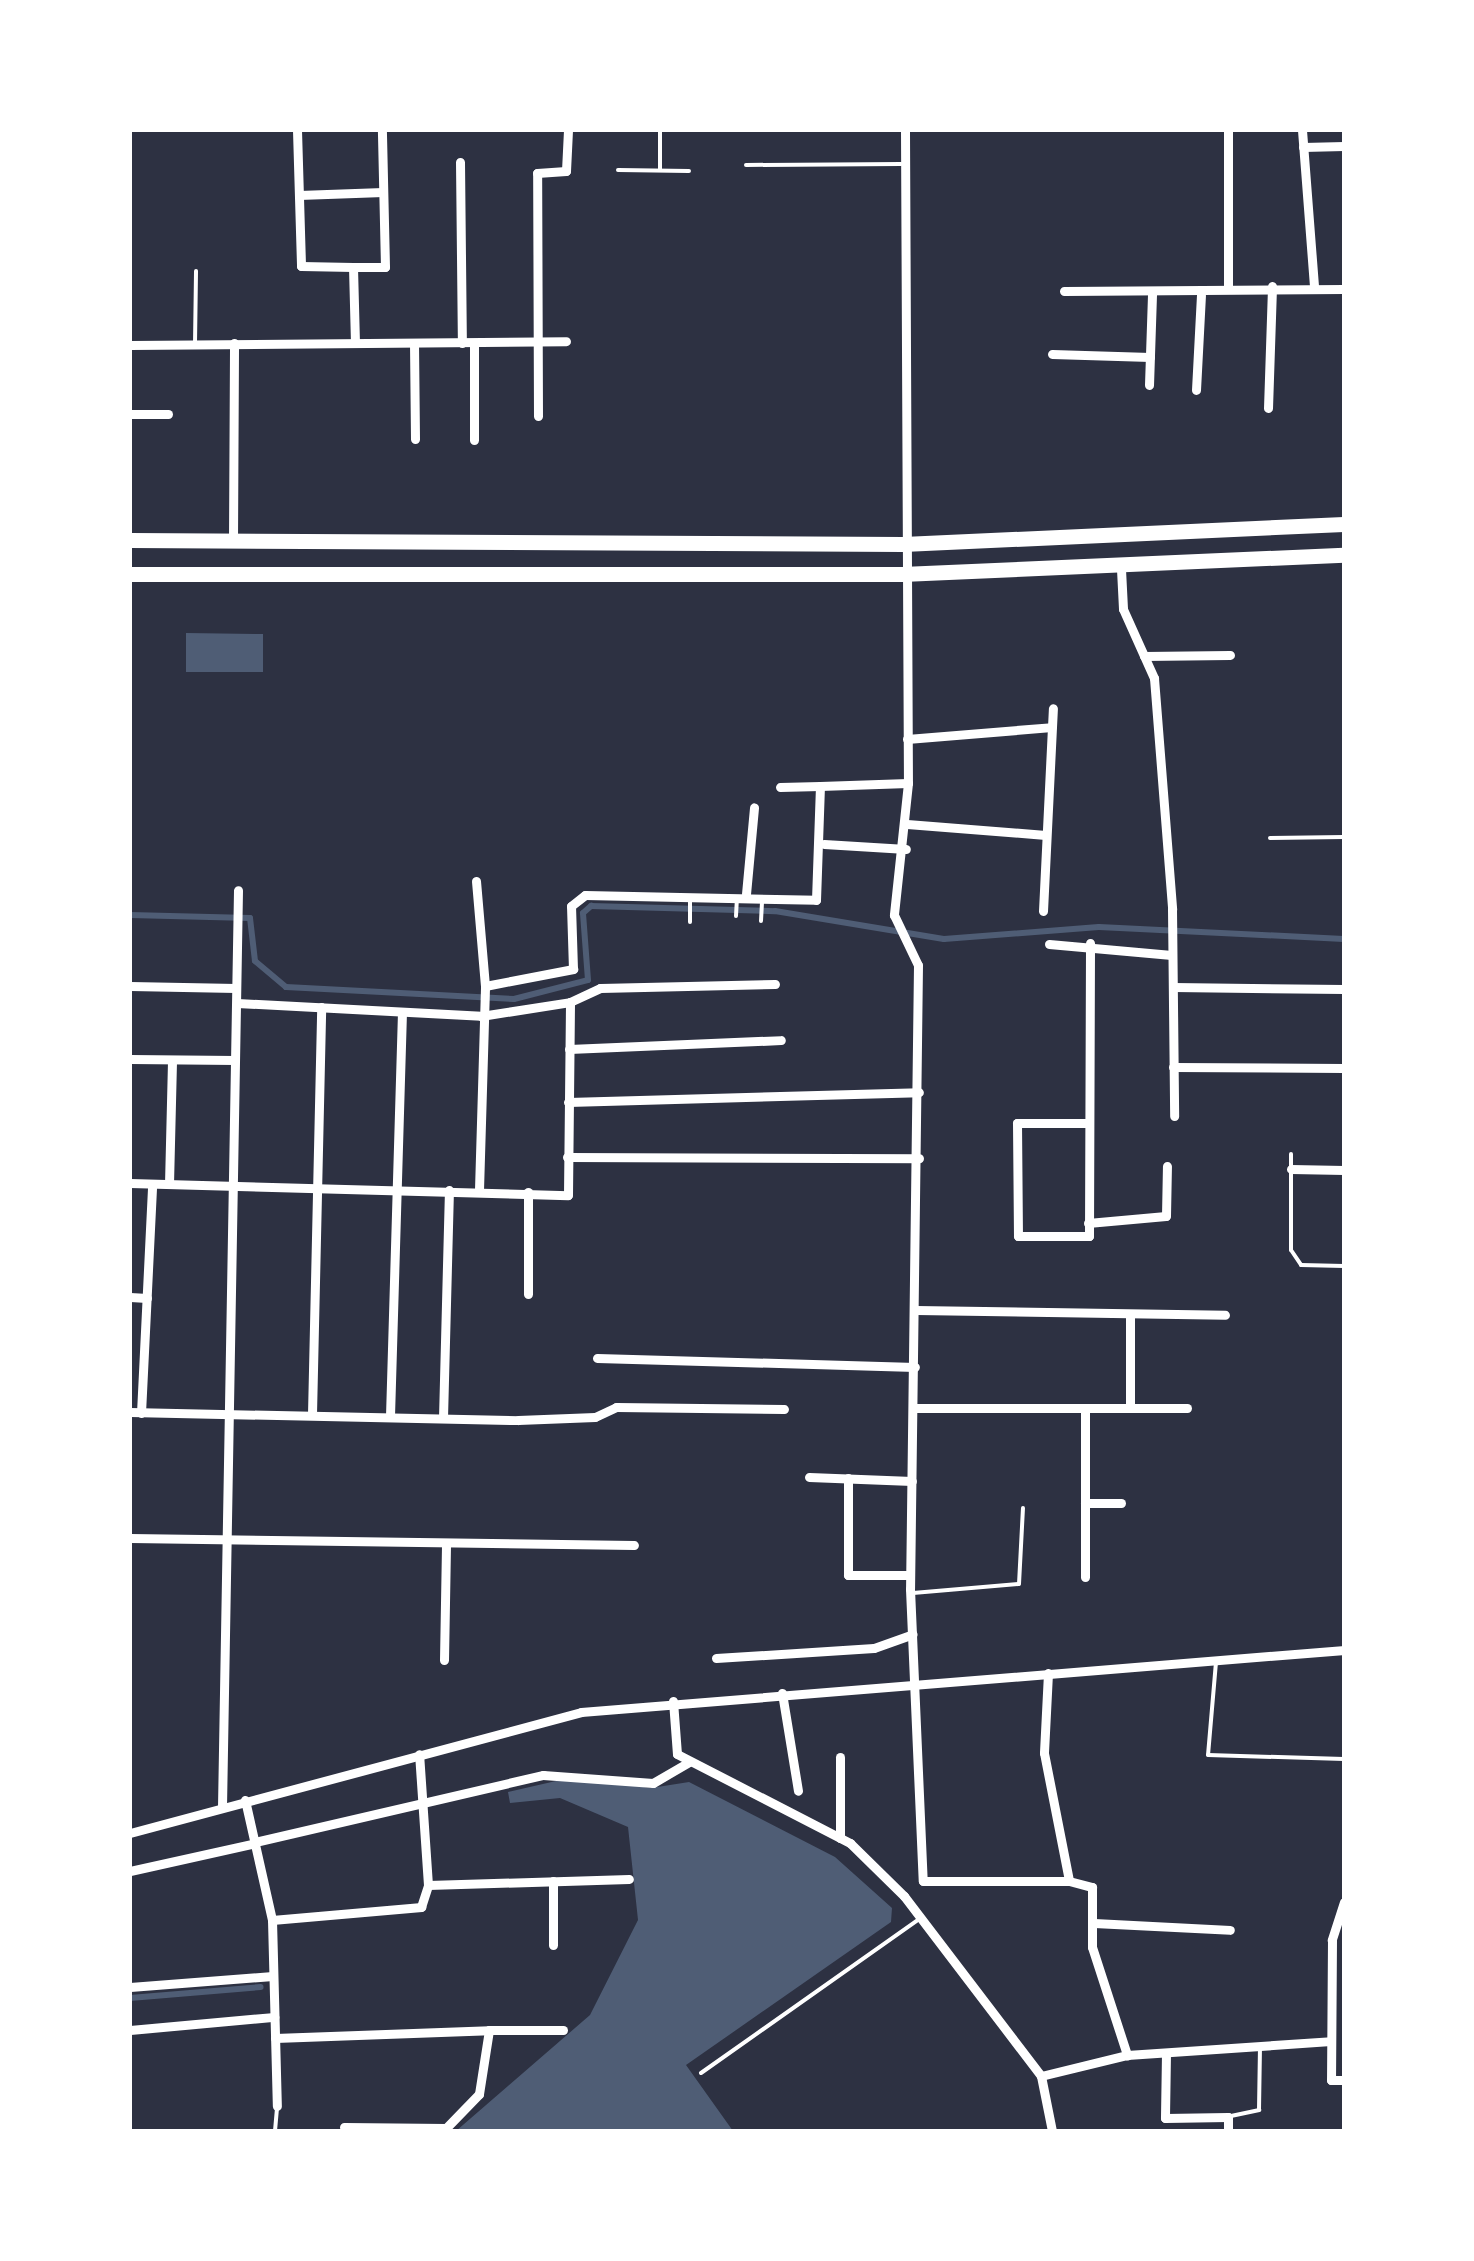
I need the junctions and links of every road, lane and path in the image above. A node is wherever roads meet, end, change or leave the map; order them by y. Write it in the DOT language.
graph roads {
  1 [pos="297,130"];
  2 [pos="382,130"];
  3 [pos="568,130"];
  4 [pos="660,130"];
  5 [pos="905,130"];
  6 [pos="1228,130"];
  7 [pos="1302,130"];
  8 [pos="1344,146"];
  9 [pos="1303,148"];
  10 [pos="460,162"];
  11 [pos="905,164"];
  12 [pos="746,165"];
  13 [pos="618,170"];
  14 [pos="660,170"];
  15 [pos="688,171"];
  16 [pos="384,192"];
  17 [pos="299,195"];
  18 [pos="353,267"];
  19 [pos="196,272"];
  20 [pos="1228,285"];
  21 [pos="1272,286"];
  22 [pos="1314,287"];
  23 [pos="1344,289"];
  24 [pos="1064,292"];
  25 [pos="1152,294"];
  26 [pos="1201,295"];
  27 [pos="566,341"];
  28 [pos="462,342"];
  29 [pos="474,342"];
  30 [pos="537,342"];
  31 [pos="355,343"];
  32 [pos="414,343"];
  33 [pos="195,344"];
  34 [pos="234,344"];
  35 [pos="130,345"];
  36 [pos="1052,354"];
  37 [pos="1150,357"];
  38 [pos="1148,385"];
  39 [pos="1196,390"];
  40 [pos="1268,408"];
  41 [pos="130,414"];
  42 [pos="168,414"];
  43 [pos="538,416"];
  44 [pos="415,439"];
  45 [pos="474,440"];
  46 [pos="1344,524"];
  47 [pos="130,540"];
  48 [pos="233,540"];
  49 [pos="903,544"];
  50 [pos="1344,555"];
  51 [pos="1121,569"];
  52 [pos="130,574"];
  53 [pos="902,574"];
  54 [pos="1230,654"];
  55 [pos="1144,656"];
  56 [pos="1053,708"];
  57 [pos="1052,727"];
  58 [pos="907,739"];
  59 [pos="908,783"];
  60 [pos="820,786"];
  61 [pos="780,787"];
  62 [pos="754,807"];
  63 [pos="906,824"];
  64 [pos="1046,836"];
  65 [pos="1344,837"];
  66 [pos="1270,838"];
  67 [pos="824,844"];
  68 [pos="906,849"];
  69 [pos="476,881"];
  70 [pos="238,890"];
  71 [pos="742,894"];
  72 [pos="763,896"];
  73 [pos="690,898"];
  74 [pos="1043,911"];
  75 [pos="736,916"];
  76 [pos="690,922"];
  77 [pos="761,922"];
  78 [pos="1090,942"];
  79 [pos="1049,944"];
  80 [pos="1172,953"];
  81 [pos="775,984"];
  82 [pos="130,986"];
  83 [pos="485,987"];
  84 [pos="1173,987"];
  85 [pos="236,988"];
  86 [pos="1344,989"];
  87 [pos="570,1002"];
  88 [pos="236,1003"];
  89 [pos="321,1007"];
  90 [pos="402,1012"];
  91 [pos="482,1014"];
  92 [pos="780,1040"];
  93 [pos="570,1049"];
  94 [pos="130,1059"];
  95 [pos="172,1060"];
  96 [pos="235,1060"];
  97 [pos="1174,1066"];
  98 [pos="1344,1068"];
  99 [pos="919,1092"];
  100 [pos="568,1102"];
  101 [pos="1174,1116"];
  102 [pos="1087,1123"];
  103 [pos="1291,1154"];
  104 [pos="568,1157"];
  105 [pos="920,1158"];
  106 [pos="1167,1166"];
  107 [pos="1291,1169"];
  108 [pos="1344,1170"];
  109 [pos="130,1182"];
  110 [pos="152,1184"];
  111 [pos="170,1184"];
  112 [pos="233,1185"];
  113 [pos="314,1187"];
  114 [pos="397,1190"];
  115 [pos="449,1190"];
  116 [pos="479,1190"];
  117 [pos="528,1192"];
  118 [pos="1088,1224"];
  119 [pos="1344,1266"];
  120 [pos="528,1294"];
  121 [pos="130,1298"];
  122 [pos="147,1298"];
  123 [pos="916,1310"];
  124 [pos="1130,1314"];
  125 [pos="1225,1315"];
  126 [pos="597,1358"];
  127 [pos="915,1367"];
  128 [pos="914,1408"];
  129 [pos="1085,1408"];
  130 [pos="1130,1408"];
  131 [pos="1187,1408"];
  132 [pos="784,1409"];
  133 [pos="230,1411"];
  134 [pos="136,1413"];
  135 [pos="312,1414"];
  136 [pos="390,1416"];
  137 [pos="444,1418"];
  138 [pos="810,1477"];
  139 [pos="848,1478"];
  140 [pos="912,1481"];
  141 [pos="1085,1503"];
  142 [pos="1121,1503"];
  143 [pos="1024,1508"];
  144 [pos="130,1538"];
  145 [pos="229,1539"];
  146 [pos="446,1544"];
  147 [pos="634,1545"];
  148 [pos="910,1575"];
  149 [pos="1085,1577"];
  150 [pos="910,1593"];
  151 [pos="912,1634"];
  152 [pos="1344,1650"];
  153 [pos="716,1658"];
  154 [pos="1216,1658"];
  155 [pos="444,1660"];
  156 [pos="1048,1672"];
  157 [pos="915,1683"];
  158 [pos="782,1693"];
  159 [pos="673,1701"];
  160 [pos="418,1754"];
  161 [pos="840,1756"];
  162 [pos="1344,1758"];
  163 [pos="689,1762"];
  164 [pos="798,1792"];
  165 [pos="245,1800"];
  166 [pos="222,1807"];
  167 [pos="424,1810"];
  168 [pos="130,1834"];
  169 [pos="840,1838"];
  170 [pos="254,1843"];
  171 [pos="130,1871"];
  172 [pos="629,1879"];
  173 [pos="553,1881"];
  174 [pos="1069,1881"];
  175 [pos="428,1885"];
  176 [pos="1344,1902"];
  177 [pos="921,1918"];
  178 [pos="272,1920"];
  179 [pos="1094,1923"];
  180 [pos="1230,1930"];
  181 [pos="553,1945"];
  182 [pos="273,1976"];
  183 [pos="130,1988"];
  184 [pos="274,2017"];
  185 [pos="1331,2022"];
  186 [pos="1344,2022"];
  187 [pos="130,2030"];
  188 [pos="488,2030"];
  189 [pos="562,2030"];
  190 [pos="275,2038"];
  191 [pos="1331,2041"];
  192 [pos="1260,2048"];
  193 [pos="1166,2053"];
  194 [pos="1127,2054"];
  195 [pos="701,2073"];
  196 [pos="1041,2076"];
  197 [pos="1344,2080"];
  198 [pos="277,2106"];
  199 [pos="1228,2117"];
  200 [pos="344,2128"];
  201 [pos="275,2131"];
  202 [pos="1052,2131"];
  203 [pos="1228,2131"];
  1 -- 17 [label="street"];
  2 -- 16 [label="street"];
  3 -- 30 [label="street"];
  4 -- 14 [label="lane"];
  5 -- 11 [label="street"];
  6 -- 20 [label="street"];
  7 -- 9 [label="street"];
  8 -- 9 [label="street"];
  9 -- 22 [label="street"];
  10 -- 28 [label="street"];
  11 -- 12 [label="lane"];
  11 -- 49 [label="street"];
  13 -- 14 [label="lane"];
  14 -- 15 [label="lane"];
  16 -- 17 [label="street"];
  16 -- 18 [label="street"];
  17 -- 18 [label="street"];
  18 -- 31 [label="street"];
  19 -- 33 [label="lane"];
  20 -- 21 [label="street"];
  20 -- 26 [label="street"];
  21 -- 22 [label="street"];
  21 -- 40 [label="street"];
  22 -- 23 [label="street"];
  24 -- 25 [label="street"];
  25 -- 26 [label="street"];
  25 -- 37 [label="street"];
  26 -- 39 [label="street"];
  27 -- 30 [label="street"];
  28 -- 29 [label="street"];
  28 -- 32 [label="street"];
  29 -- 30 [label="street"];
  29 -- 45 [label="street"];
  30 -- 43 [label="street"];
  31 -- 32 [label="street"];
  31 -- 34 [label="street"];
  32 -- 44 [label="street"];
  33 -- 34 [label="street"];
  33 -- 35 [label="street"];
  34 -- 48 [label="street"];
  36 -- 37 [label="street"];
  37 -- 38 [label="street"];
  41 -- 42 [label="street"];
  46 -- 49 [label="highway"];
  47 -- 48 [label="highway"];
  48 -- 49 [label="highway"];
  49 -- 53 [label="street"];
  50 -- 51 [label="highway"];
  51 -- 53 [label="highway"];
  51 -- 55 [label="street"];
  52 -- 53 [label="highway"];
  53 -- 58 [label="street"];
  54 -- 55 [label="street"];
  55 -- 80 [label="street"];
  56 -- 57 [label="street"];
  57 -- 58 [label="street"];
  57 -- 64 [label="street"];
  58 -- 59 [label="street"];
  59 -- 60 [label="street"];
  59 -- 63 [label="street"];
  60 -- 61 [label="street"];
  60 -- 67 [label="street"];
  62 -- 71 [label="street"];
  63 -- 64 [label="street"];
  63 -- 68 [label="street"];
  64 -- 74 [label="street"];
  65 -- 66 [label="lane"];
  67 -- 68 [label="street"];
  67 -- 72 [label="street"];
  68 -- 99 [label="street"];
  69 -- 83 [label="street"];
  70 -- 85 [label="street"];
  71 -- 72 [label="street"];
  71 -- 73 [label="street"];
  71 -- 75 [label="lane"];
  72 -- 77 [label="lane"];
  73 -- 76 [label="lane"];
  73 -- 83 [label="street"];
  78 -- 79 [label="street"];
  78 -- 80 [label="street"];
  78 -- 102 [label="street"];
  80 -- 84 [label="street"];
  81 -- 87 [label="street"];
  82 -- 85 [label="street"];
  83 -- 91 [label="street"];
  84 -- 86 [label="street"];
  84 -- 97 [label="street"];
  85 -- 88 [label="street"];
  87 -- 91 [label="street"];
  87 -- 93 [label="street"];
  88 -- 89 [label="street"];
  88 -- 96 [label="street"];
  89 -- 90 [label="street"];
  89 -- 113 [label="street"];
  90 -- 91 [label="street"];
  90 -- 114 [label="street"];
  91 -- 116 [label="street"];
  92 -- 93 [label="street"];
  93 -- 100 [label="street"];
  94 -- 95 [label="street"];
  95 -- 96 [label="street"];
  95 -- 111 [label="street"];
  96 -- 112 [label="street"];
  97 -- 98 [label="street"];
  97 -- 101 [label="street"];
  99 -- 100 [label="street"];
  99 -- 105 [label="street"];
  100 -- 104 [label="street"];
  102 -- 118 [label="street"];
  102 -- 118 [label="street"];
  103 -- 107 [label="lane"];
  104 -- 105 [label="street"];
  104 -- 117 [label="street"];
  105 -- 123 [label="street"];
  106 -- 118 [label="street"];
  107 -- 108 [label="street"];
  107 -- 119 [label="lane"];
  109 -- 110 [label="street"];
  110 -- 111 [label="street"];
  110 -- 122 [label="street"];
  111 -- 112 [label="street"];
  112 -- 113 [label="street"];
  112 -- 133 [label="street"];
  113 -- 114 [label="street"];
  113 -- 135 [label="street"];
  114 -- 115 [label="street"];
  114 -- 136 [label="street"];
  115 -- 116 [label="street"];
  115 -- 137 [label="street"];
  116 -- 117 [label="street"];
  117 -- 120 [label="street"];
  121 -- 122 [label="street"];
  122 -- 134 [label="street"];
  123 -- 124 [label="street"];
  123 -- 127 [label="street"];
  124 -- 125 [label="street"];
  124 -- 130 [label="street"];
  126 -- 127 [label="street"];
  127 -- 128 [label="street"];
  128 -- 129 [label="street"];
  128 -- 140 [label="street"];
  129 -- 130 [label="street"];
  129 -- 141 [label="street"];
  130 -- 131 [label="street"];
  132 -- 137 [label="street"];
  133 -- 134 [label="street"];
  133 -- 135 [label="street"];
  133 -- 145 [label="street"];
  135 -- 136 [label="street"];
  136 -- 137 [label="street"];
  138 -- 139 [label="street"];
  139 -- 140 [label="street"];
  139 -- 148 [label="street"];
  140 -- 148 [label="street"];
  141 -- 142 [label="street"];
  141 -- 149 [label="street"];
  143 -- 150 [label="lane"];
  144 -- 145 [label="street"];
  145 -- 146 [label="street"];
  145 -- 166 [label="street"];
  146 -- 147 [label="street"];
  146 -- 155 [label="street"];
  148 -- 150 [label="street"];
  150 -- 151 [label="street"];
  151 -- 153 [label="street"];
  151 -- 157 [label="street"];
  152 -- 154 [label="street"];
  154 -- 156 [label="street"];
  154 -- 162 [label="lane"];
  156 -- 157 [label="street"];
  156 -- 174 [label="street"];
  157 -- 158 [label="street"];
  157 -- 174 [label="street"];
  158 -- 159 [label="street"];
  158 -- 164 [label="street"];
  159 -- 160 [label="street"];
  159 -- 163 [label="street"];
  160 -- 165 [label="street"];
  160 -- 167 [label="street"];
  161 -- 169 [label="street"];
  163 -- 167 [label="street"];
  163 -- 169 [label="street"];
  165 -- 166 [label="street"];
  165 -- 170 [label="street"];
  166 -- 168 [label="street"];
  167 -- 170 [label="street"];
  167 -- 175 [label="street"];
  169 -- 177 [label="street"];
  170 -- 171 [label="street"];
  170 -- 178 [label="street"];
  172 -- 173 [label="street"];
  173 -- 175 [label="street"];
  173 -- 181 [label="street"];
  174 -- 179 [label="street"];
  175 -- 178 [label="street"];
  176 -- 185 [label="street"];
  177 -- 195 [label="lane"];
  177 -- 196 [label="street"];
  178 -- 182 [label="street"];
  179 -- 180 [label="street"];
  179 -- 194 [label="street"];
  182 -- 183 [label="street"];
  182 -- 184 [label="street"];
  184 -- 187 [label="street"];
  184 -- 190 [label="street"];
  185 -- 186 [label="street"];
  185 -- 191 [label="street"];
  188 -- 189 [label="street"];
  188 -- 190 [label="street"];
  188 -- 200 [label="street"];
  190 -- 198 [label="street"];
  191 -- 192 [label="street"];
  191 -- 197 [label="street"];
  192 -- 193 [label="street"];
  192 -- 199 [label="lane"];
  193 -- 194 [label="street"];
  193 -- 199 [label="street"];
  194 -- 196 [label="street"];
  196 -- 202 [label="street"];
  198 -- 201 [label="lane"];
  199 -- 203 [label="street"];
}
